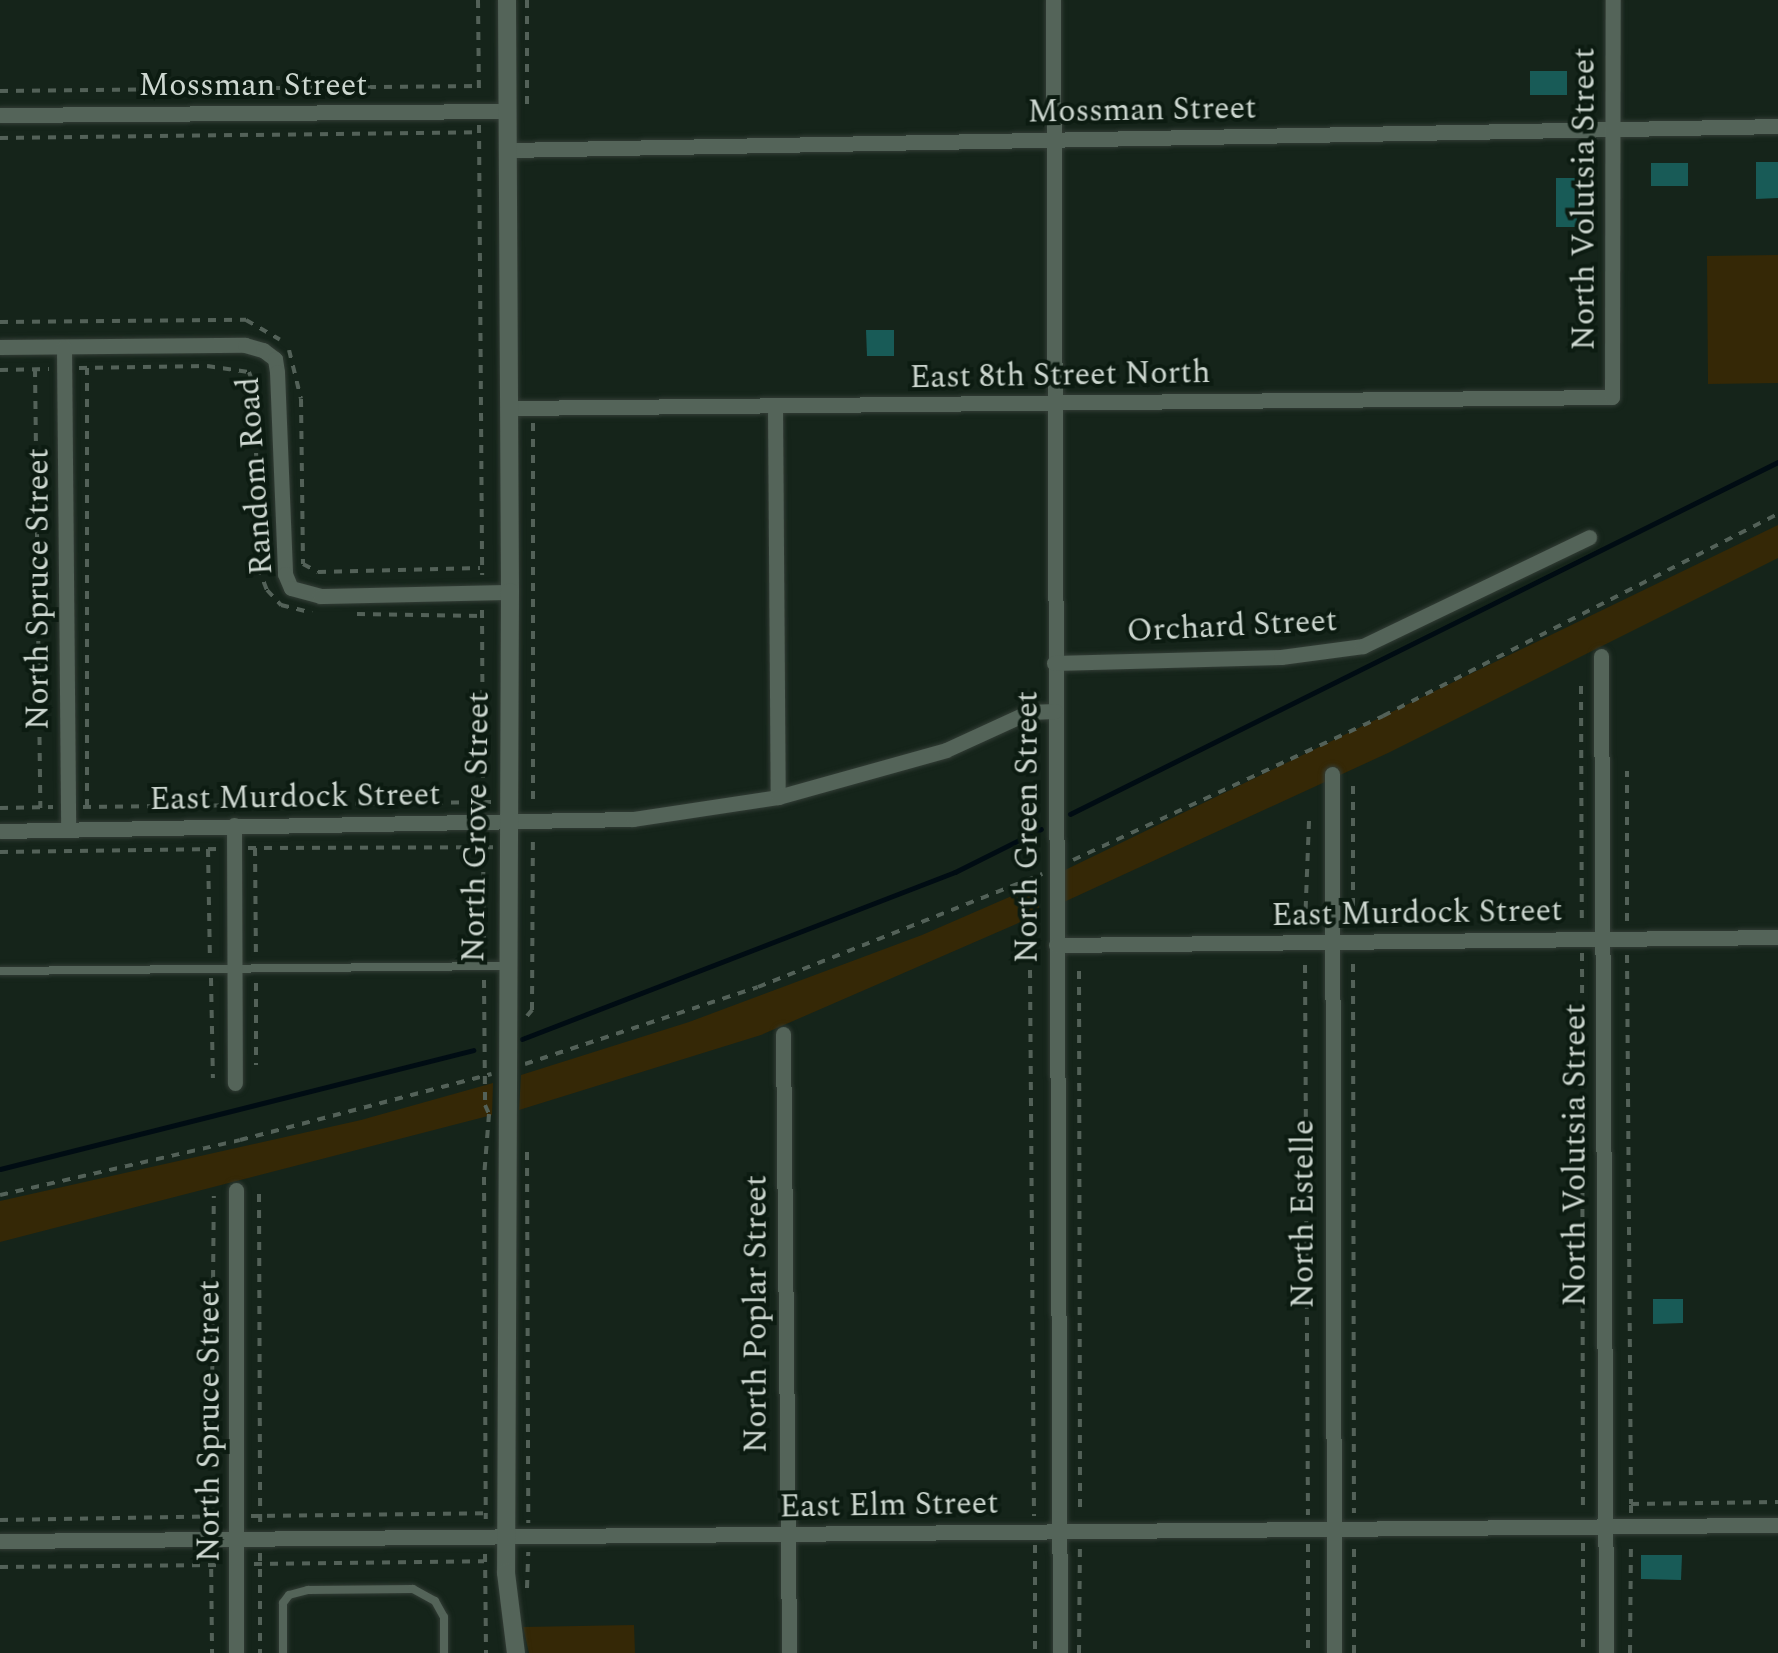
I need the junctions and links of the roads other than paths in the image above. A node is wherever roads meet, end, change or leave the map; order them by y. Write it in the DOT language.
graph roads {
  1 [pos="507,0"];
  2 [pos="1053,0"];
  3 [pos="1613,0"];
  4 [pos="507,112"];
  5 [pos="0,115"];
  6 [pos="1778,126"];
  7 [pos="1613,130"];
  8 [pos="1052,140"];
  9 [pos="508,150"];
  10 [pos="0,347"];
  11 [pos="64,347"];
  12 [pos="1612,398"];
  13 [pos="1052,404"];
  14 [pos="775,406"];
  15 [pos="509,408"];
  16 [pos="1589,537"];
  17 [pos="510,592"];
  18 [pos="1601,656"];
  19 [pos="1054,663"];
  20 [pos="1055,710"];
  21 [pos="1332,774"];
  22 [pos="778,797"];
  23 [pos="506,823"];
  24 [pos="234,826"];
  25 [pos="68,830"];
  26 [pos="0,832"];
  27 [pos="1778,937"];
  28 [pos="1603,939"];
  29 [pos="1330,942"];
  30 [pos="1056,946"];
  31 [pos="506,966"];
  32 [pos="234,968"];
  33 [pos="0,971"];
  34 [pos="783,1034"];
  35 [pos="235,1084"];
  36 [pos="236,1190"];
  37 [pos="1778,1525"];
  38 [pos="1605,1526"];
  39 [pos="1334,1529"];
  40 [pos="1059,1532"];
  41 [pos="786,1534"];
  42 [pos="506,1537"];
  43 [pos="238,1540"];
  44 [pos="0,1542"];
  45 [pos="236,1653"];
  46 [pos="283,1653"];
  47 [pos="444,1653"];
  48 [pos="516,1653"];
  49 [pos="788,1653"];
  50 [pos="1060,1653"];
  51 [pos="1334,1653"];
  52 [pos="1606,1653"];
  1 -- 4 [label="street, North Grove Street"];
  2 -- 8 [label="street, North Green Street"];
  3 -- 7 [label="street, North Volutsia Street"];
  4 -- 5 [label="street, Mossman Street"];
  4 -- 9 [label="street, North Grove Street"];
  6 -- 7 [label="street, Mossman Street"];
  7 -- 8 [label="street, Mossman Street"];
  7 -- 12 [label="street, North Volutsia Street"];
  8 -- 9 [label="street, Mossman Street"];
  8 -- 13 [label="street, North Green Street"];
  9 -- 15 [label="street, North Grove Street"];
  10 -- 11 [label="street, Random Road"];
  11 -- 17 [label="street, Random Road"];
  11 -- 25 [label="street, North Spruce Street"];
  12 -- 13 [label="street, East 8th Street North"];
  13 -- 14 [label="street, East 8th Street North"];
  13 -- 19 [label="street, North Green Street"];
  14 -- 15 [label="street, East 8th Street North"];
  14 -- 22 [label="street"];
  15 -- 17 [label="street, North Grove Street"];
  16 -- 19 [label="street, Orchard Street"];
  17 -- 23 [label="street, North Grove Street"];
  18 -- 28 [label="street, North Volutsia Street"];
  19 -- 20 [label="street, North Green Street"];
  20 -- 22 [label="street, East Murdock Street"];
  20 -- 30 [label="street, North Green Street"];
  21 -- 29 [label="street, North Estelle"];
  22 -- 23 [label="street, East Murdock Street"];
  23 -- 24 [label="street, East Murdock Street"];
  23 -- 31 [label="street, North Grove Street"];
  24 -- 25 [label="street, East Murdock Street"];
  24 -- 32 [label="street"];
  25 -- 26 [label="street, East Murdock Street"];
  27 -- 28 [label="street, East Murdock Street"];
  28 -- 29 [label="street, East Murdock Street"];
  28 -- 38 [label="street, North Volutsia Street"];
  29 -- 30 [label="street, East Murdock Street"];
  29 -- 39 [label="street, North Estelle"];
  30 -- 40 [label="street, North Green Street"];
  31 -- 32 [label="lane"];
  31 -- 42 [label="street, North Grove Street"];
  32 -- 33 [label="lane"];
  32 -- 35 [label="street"];
  34 -- 41 [label="street, North Poplar Street"];
  36 -- 43 [label="street, North Spruce Street"];
  37 -- 38 [label="street, East Elm Street"];
  38 -- 39 [label="street, East Elm Street"];
  38 -- 52 [label="street, North Volutsia Street"];
  39 -- 40 [label="street, East Elm Street"];
  39 -- 51 [label="street, North Estelle"];
  40 -- 41 [label="street, East Elm Street"];
  40 -- 50 [label="street, North Green Street"];
  41 -- 42 [label="street, East Elm Street"];
  41 -- 49 [label="street, North Poplar Street"];
  42 -- 43 [label="street, East Elm Street"];
  42 -- 48 [label="street, North Grove Street"];
  43 -- 44 [label="street, East Elm Street"];
  43 -- 45 [label="street, North Spruce Street"];
  46 -- 47 [label="lane"];
}
